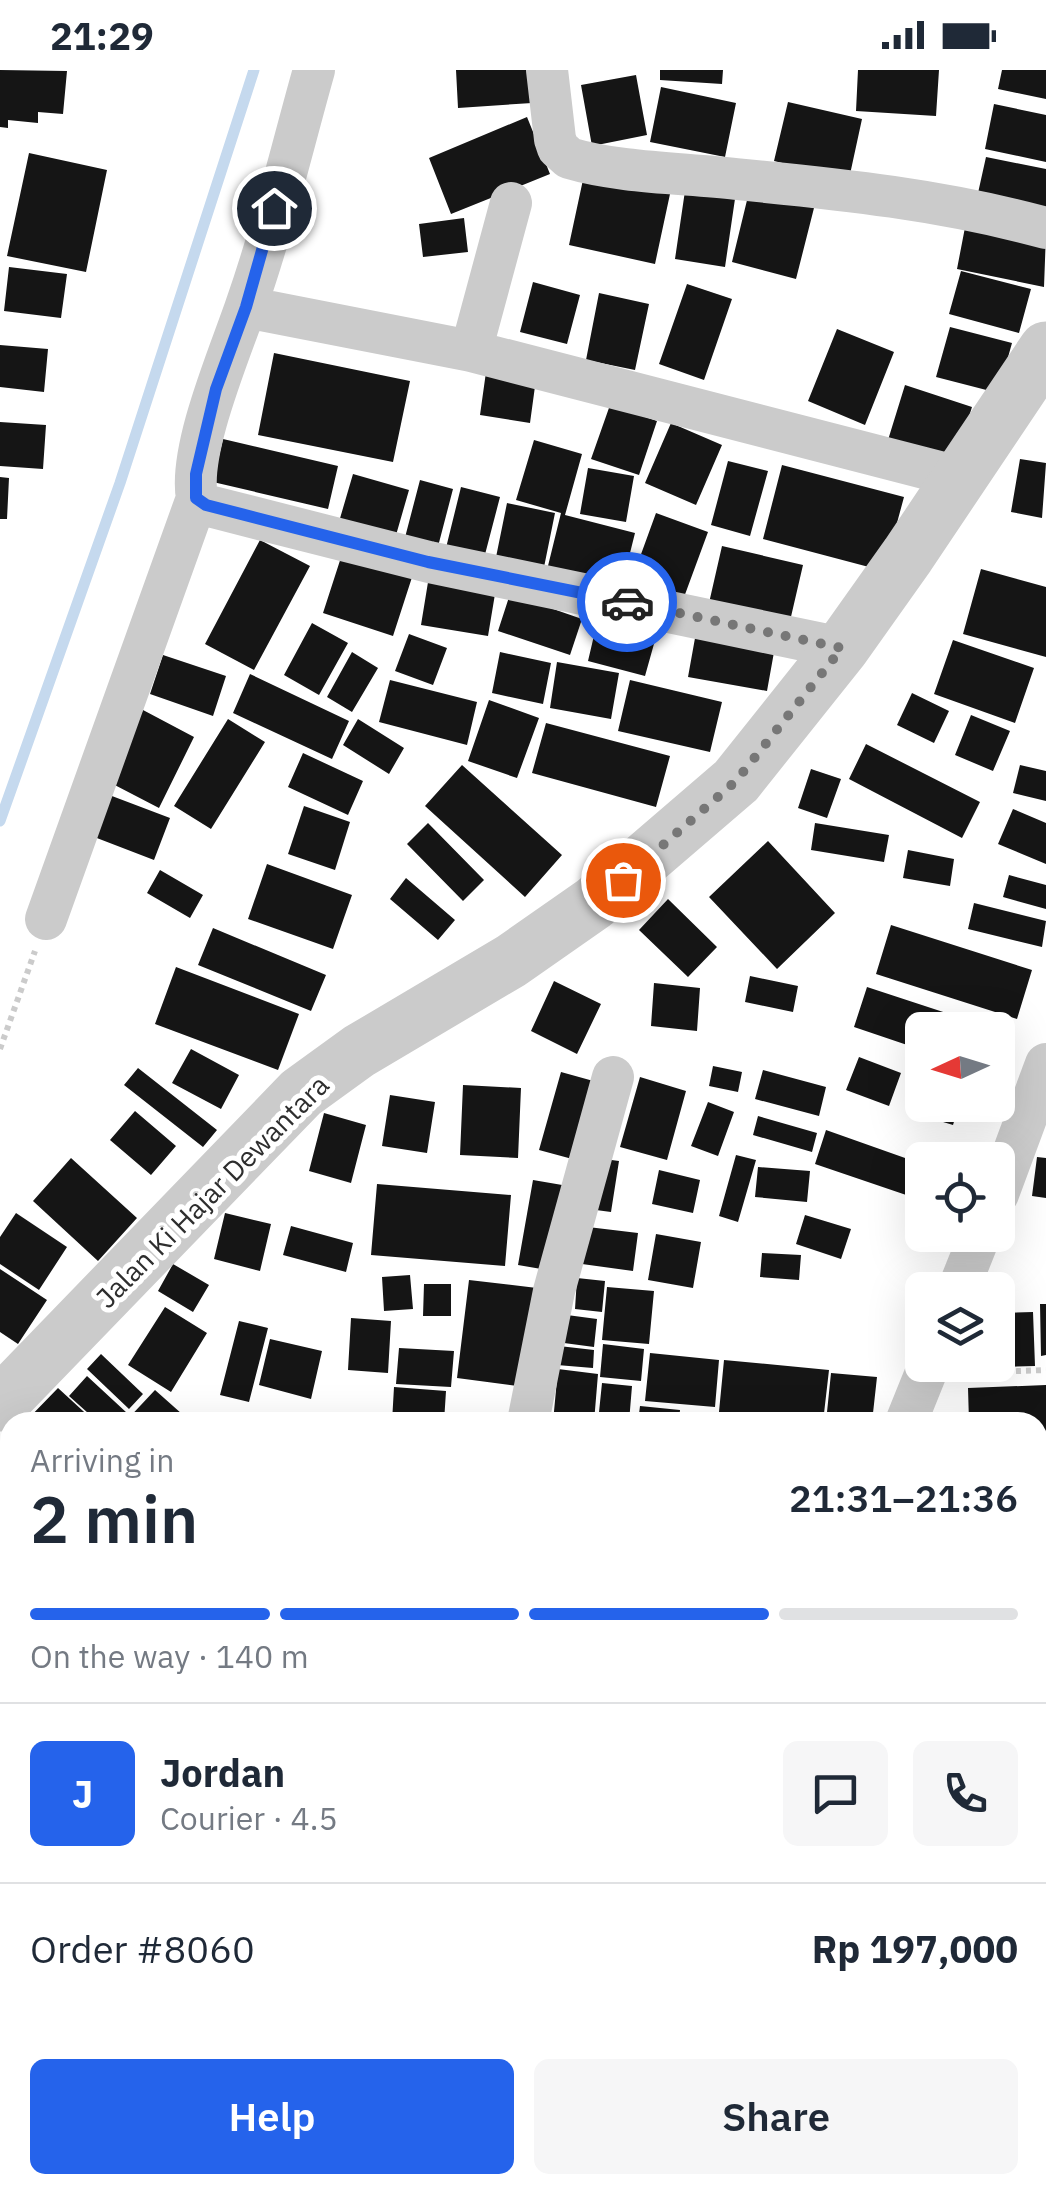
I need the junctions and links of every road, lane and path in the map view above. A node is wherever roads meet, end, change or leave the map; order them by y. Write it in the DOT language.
graph roads {
  1 [pos="314,70"];
  2 [pos="547,70"];
  3 [pos="510,203"];
  4 [pos="1046,228"];
  5 [pos="246,307"];
  6 [pos="1046,349"];
  7 [pos="471,351"];
  8 [pos="959,477"];
  9 [pos="196,498"];
  10 [pos="842,648"];
  11 [pos="46,919"];
  12 [pos="0,1049"];
  13 [pos="1046,1064"];
  14 [pos="612,1076"];
  15 [pos="1030,1152"];
  16 [pos="1015,1370"];
  17 [pos="1046,1370"];
  18 [pos="922,1382"];
  19 [pos="0,1404"];
  20 [pos="530,1412"];
  21 [pos="910,1412"];
  1 -- 5 [label="street"];
  2 -- 4 [label="street"];
  3 -- 7 [label="street"];
  5 -- 7 [label="street"];
  5 -- 9 [label="street"];
  6 -- 8 [label="street, Jalan Ki Hajar Dewantara"];
  7 -- 8 [label="street"];
  8 -- 10 [label="street, Jalan Ki Hajar Dewantara"];
  9 -- 10 [label="street"];
  9 -- 11 [label="street"];
  10 -- 19 [label="street, Jalan Ki Hajar Dewantara"];
  11 -- 12 [label="path"];
  13 -- 15 [label="street"];
  14 -- 20 [label="street"];
  16 -- 17 [label="path"];
  18 -- 21 [label="street"];
}
